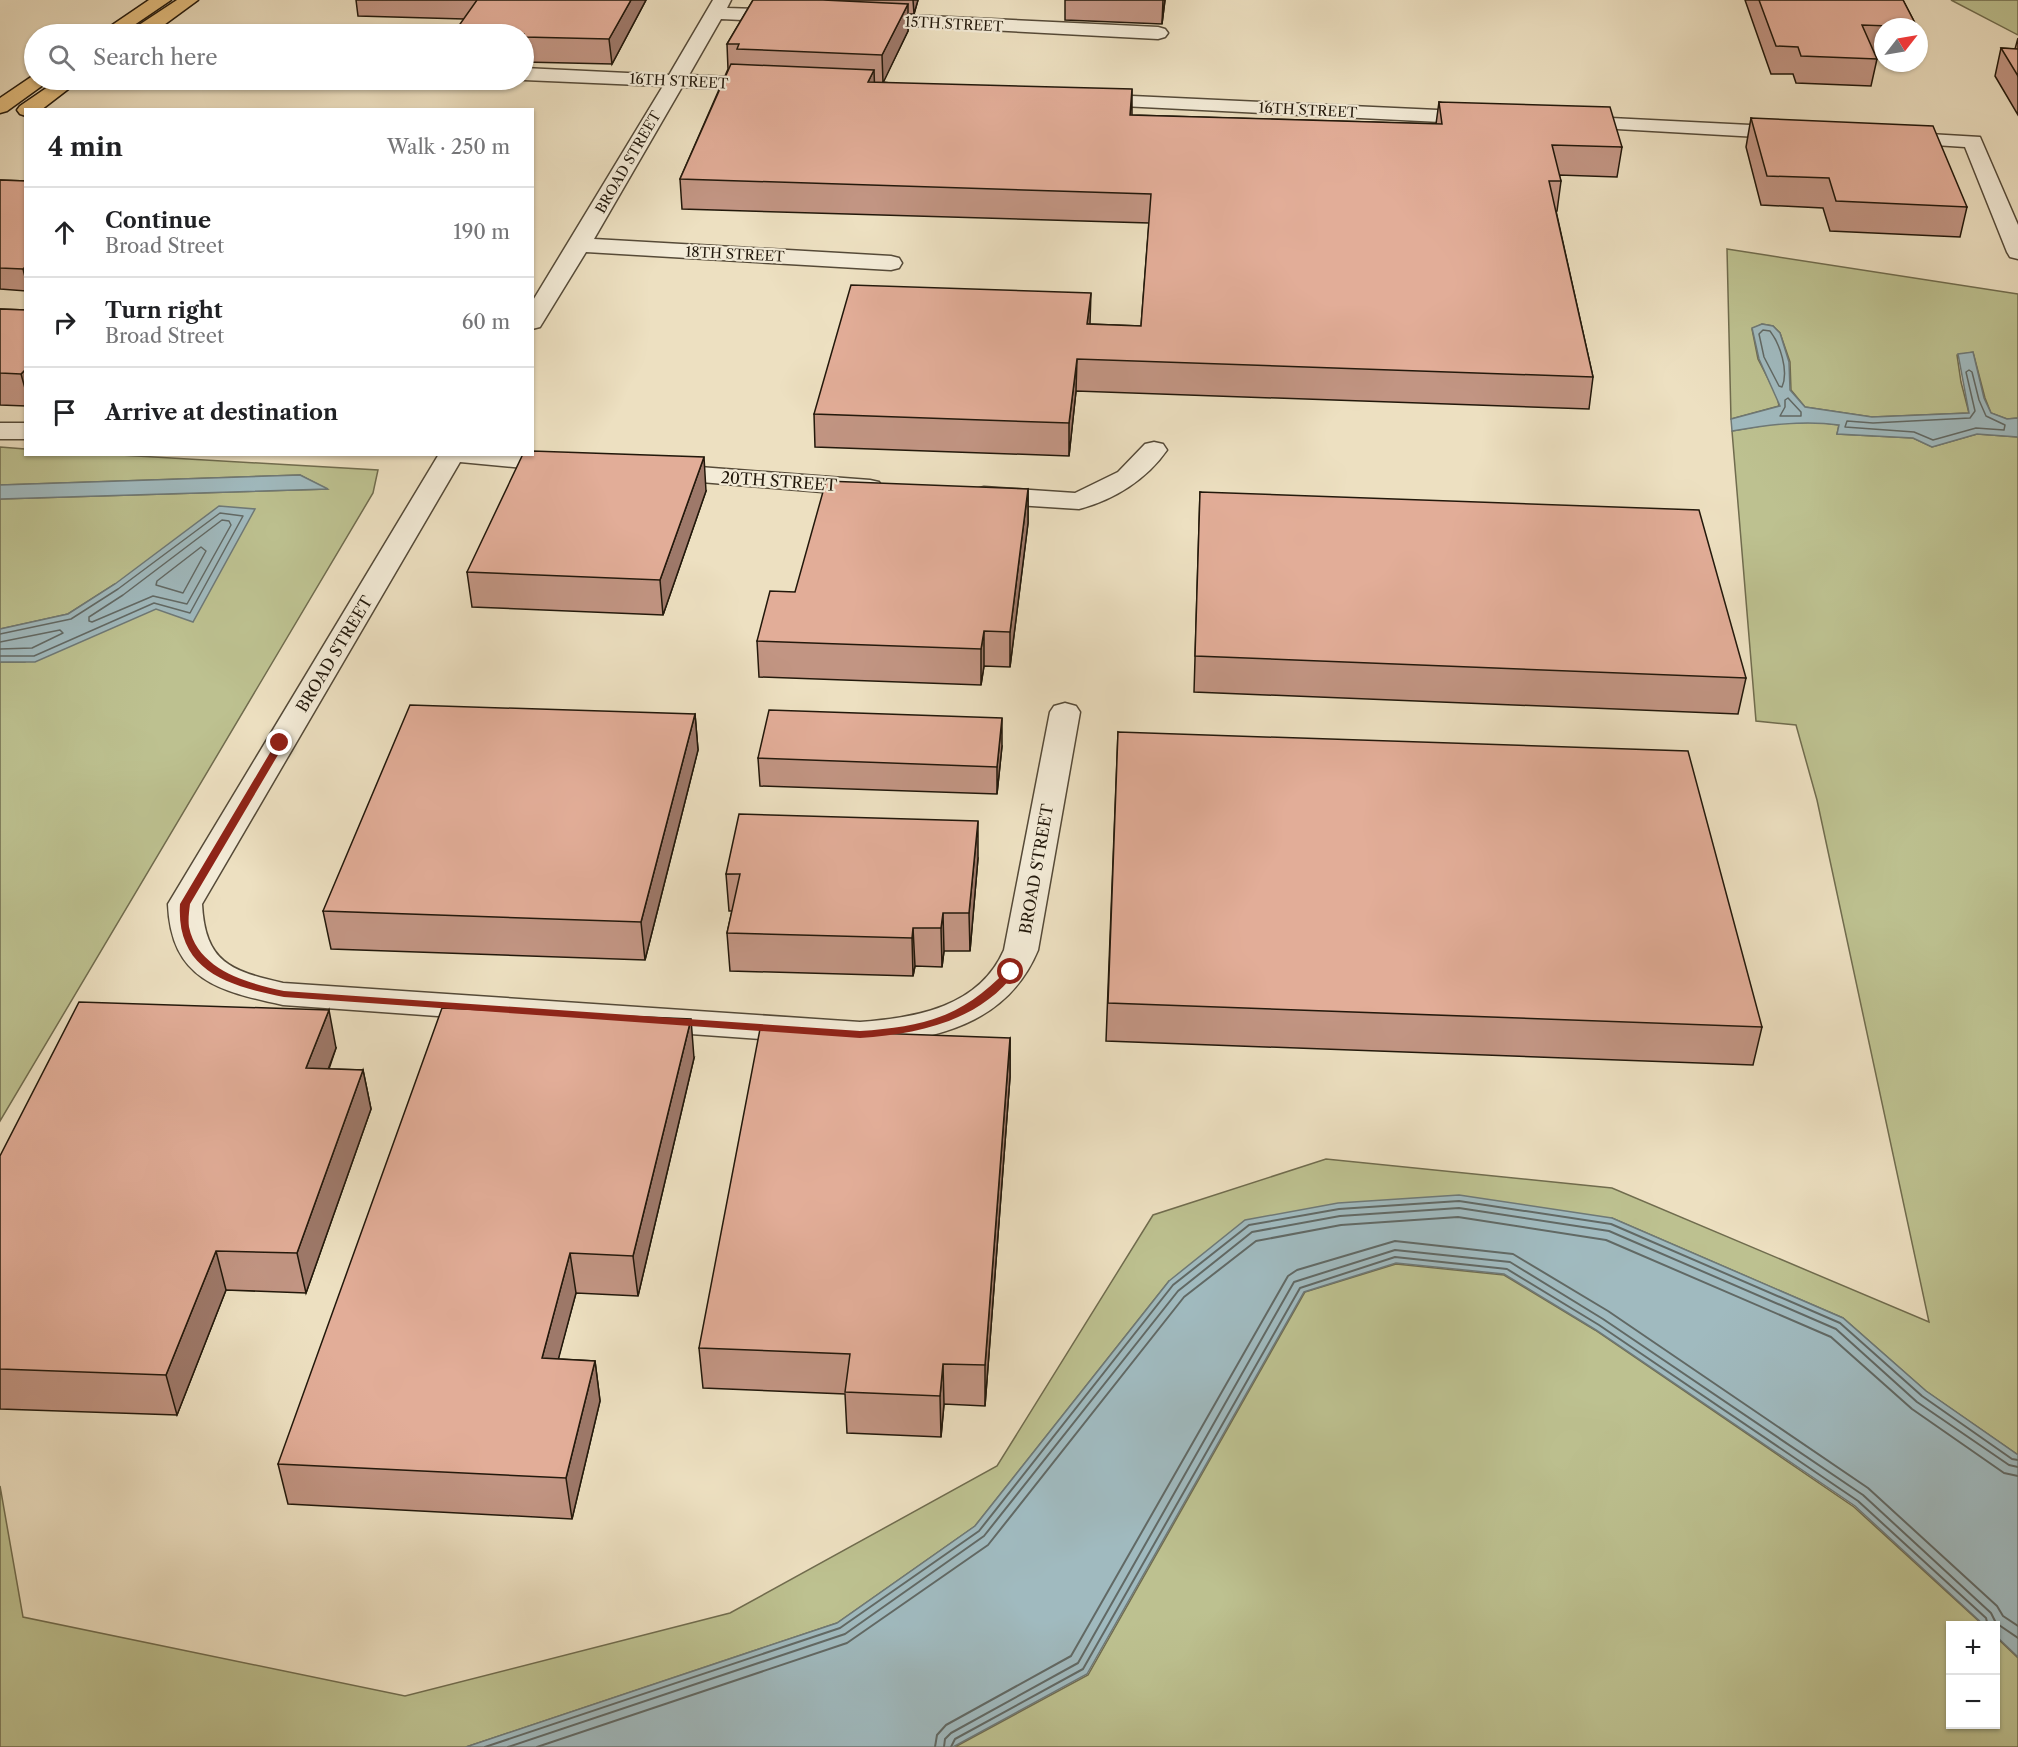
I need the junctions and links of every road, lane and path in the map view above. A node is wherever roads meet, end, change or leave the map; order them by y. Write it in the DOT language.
graph roads {
  1 [pos="162,0"];
  2 [pos="189,0"];
  3 [pos="718,6"];
  4 [pos="807,17"];
  5 [pos="842,19"];
  6 [pos="125,24"];
  7 [pos="152,24"];
  8 [pos="1158,33"];
  9 [pos="534,74"];
  10 [pos="675,81"];
  11 [pos="783,86"];
  12 [pos="30,90"];
  13 [pos="55,90"];
  14 [pos="1073,99"];
  15 [pos="29,108"];
  16 [pos="24,110"];
  17 [pos="4,115"];
  18 [pos="1502,119"];
  19 [pos="1549,121"];
  20 [pos="1811,134"];
  21 [pos="1871,136"];
  22 [pos="579,245"];
  23 [pos="2018,252"];
  24 [pos="891,263"];
  25 [pos="534,319"];
  26 [pos="0,431"];
  27 [pos="24,431"];
  28 [pos="1154,450"];
  29 [pos="451,456"];
  30 [pos="483,456"];
  31 [pos="588,465"];
  32 [pos="634,470"];
  33 [pos="891,489"];
  34 [pos="961,494"];
  35 [pos="1065,712"];
  1 -- 6 [label="main road"];
  2 -- 7 [label="main road"];
  3 -- 4 [label="street"];
  3 -- 10 [label="street, BROAD STREET"];
  5 -- 8 [label="street, 15TH STREET"];
  9 -- 10 [label="street, 16TH STREET"];
  10 -- 11 [label="street, 16TH STREET"];
  10 -- 22 [label="street, BROAD STREET"];
  12 -- 17 [label="main road"];
  13 -- 15 [label="main road"];
  14 -- 18 [label="street, 16TH STREET"];
  16 -- 17 [label="main road"];
  19 -- 20 [label="street"];
  21 -- 23 [label="street"];
  22 -- 24 [label="street, 18TH STREET"];
  22 -- 25 [label="street, BROAD STREET"];
  26 -- 27 [label="street"];
  28 -- 34 [label="street"];
  29 -- 35 [label="street, BROAD STREET"];
  30 -- 31 [label="street"];
  32 -- 33 [label="street, 20TH STREET"];
}
